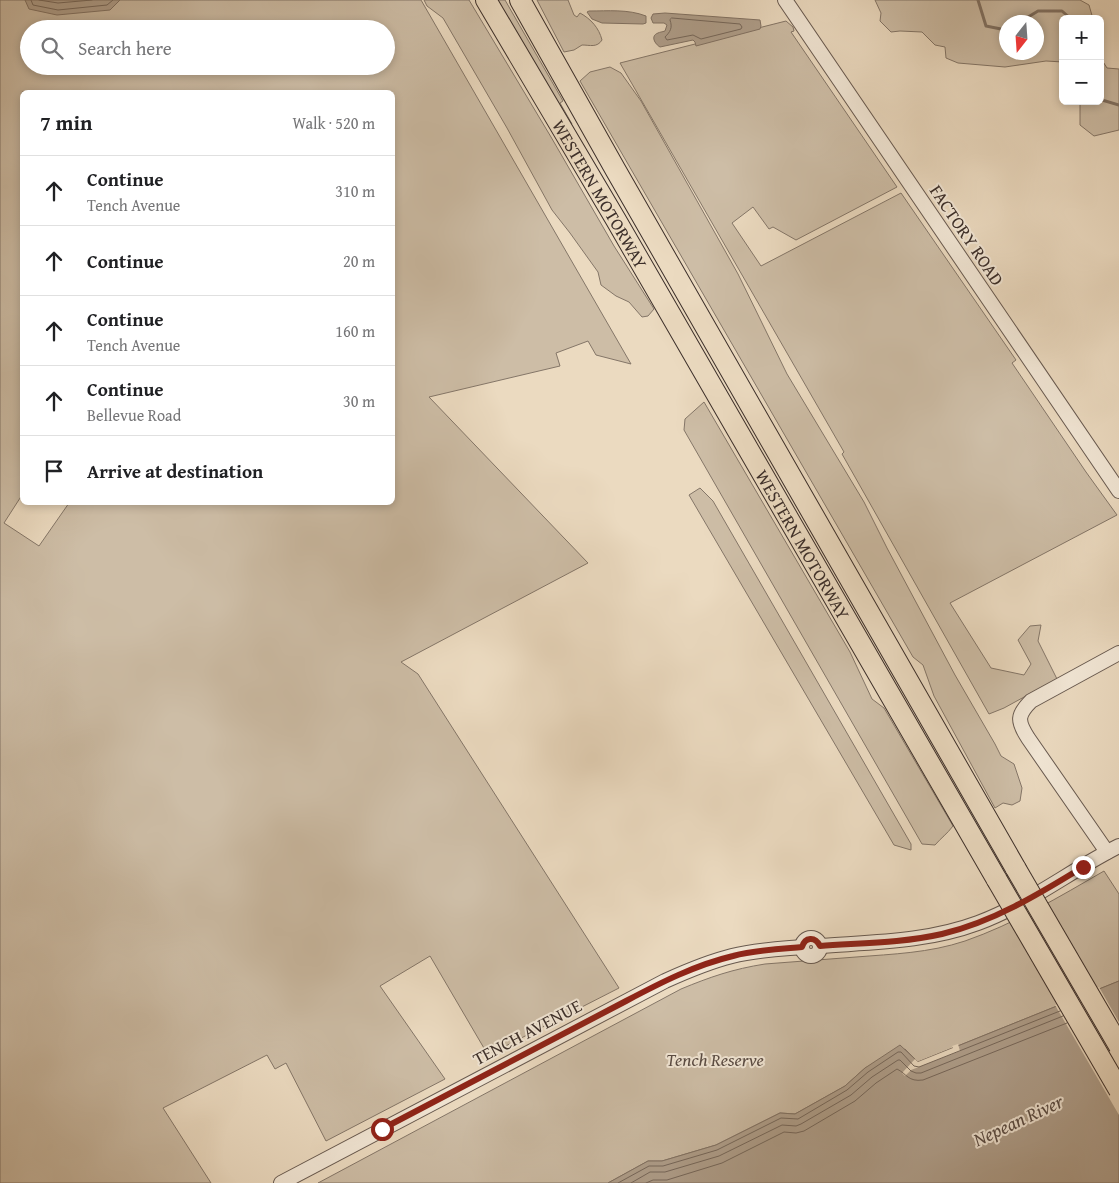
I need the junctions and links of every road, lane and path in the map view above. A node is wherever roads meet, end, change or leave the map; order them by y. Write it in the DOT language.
graph roads {
  1 [pos="486,0"];
  2 [pos="520,0"];
  3 [pos="785,0"];
  4 [pos="1119,491"];
  5 [pos="1119,653"];
  6 [pos="1113,849"];
  7 [pos="1119,1046"];
  8 [pos="1119,1090"];
  9 [pos="281,1183"];
  1 -- 8 [label="highway, WESTERN MOTORWAY, bridge"];
  2 -- 7 [label="highway, WESTERN MOTORWAY, bridge"];
  3 -- 4 [label="street, FACTORY ROAD"];
  5 -- 6 [label="street"];
  6 -- 9 [label="street, TENCH AVENUE"];
}
